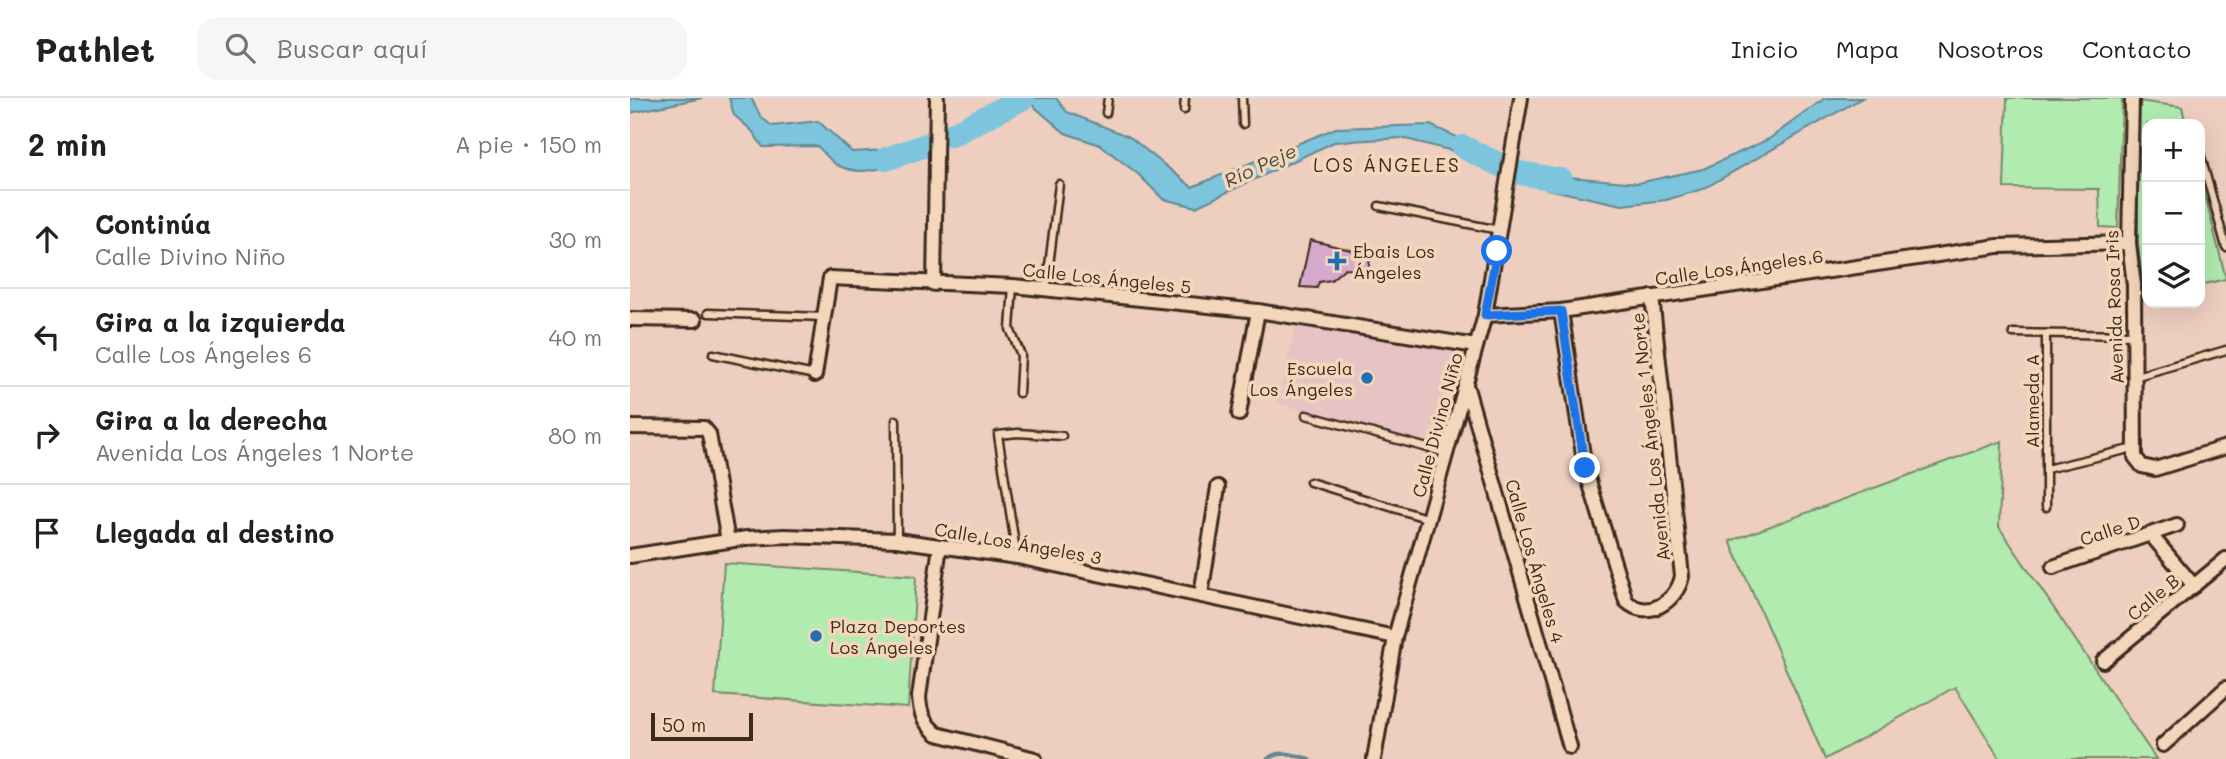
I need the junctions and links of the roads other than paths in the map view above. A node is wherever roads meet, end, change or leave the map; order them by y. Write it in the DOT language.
graph roads {
  1 [pos="937,98"];
  2 [pos="1108,98"];
  3 [pos="1185,98"];
  4 [pos="1242,98"];
  5 [pos="1521,98"];
  6 [pos="2132,98"];
  7 [pos="1184,110"];
  8 [pos="1106,113"];
  9 [pos="1243,124"];
  10 [pos="2205,171"];
  11 [pos="1059,184"];
  12 [pos="1380,206"];
  13 [pos="1501,230"];
  14 [pos="2129,243"];
  15 [pos="2226,247"];
  16 [pos="934,284"];
  17 [pos="1013,286"];
  18 [pos="1046,290"];
  19 [pos="1652,297"];
  20 [pos="1258,311"];
  21 [pos="1561,311"];
  22 [pos="708,313"];
  23 [pos="1485,315"];
  24 [pos="824,317"];
  25 [pos="630,319"];
  26 [pos="695,320"];
  27 [pos="2013,333"];
  28 [pos="2046,334"];
  29 [pos="2135,335"];
  30 [pos="1476,346"];
  31 [pos="2226,350"];
  32 [pos="713,354"];
  33 [pos="815,375"];
  34 [pos="2134,377"];
  35 [pos="1466,385"];
  36 [pos="1020,393"];
  37 [pos="1239,414"];
  38 [pos="1306,415"];
  39 [pos="896,420"];
  40 [pos="630,427"];
  41 [pos="1062,436"];
  42 [pos="2226,447"];
  43 [pos="2134,448"];
  44 [pos="1448,454"];
  45 [pos="2046,469"];
  46 [pos="1310,482"];
  47 [pos="1218,487"];
  48 [pos="2046,507"];
  49 [pos="1430,520"];
  50 [pos="2177,525"];
  51 [pos="2151,535"];
  52 [pos="897,540"];
  53 [pos="728,541"];
  54 [pos="940,546"];
  55 [pos="630,556"];
  56 [pos="1017,557"];
  57 [pos="2226,559"];
  58 [pos="2053,567"];
  59 [pos="2194,586"];
  60 [pos="1201,595"];
  61 [pos="1395,637"];
  62 [pos="2103,661"];
  63 [pos="2226,688"];
  64 [pos="2163,745"];
  65 [pos="1570,747"];
  66 [pos="1035,759"];
  67 [pos="1374,759"];
  1 -- 16 [label="street"];
  2 -- 8 [label="lane"];
  3 -- 7 [label="lane"];
  4 -- 9 [label="lane"];
  5 -- 13 [label="street, Calle Divino Niño"];
  6 -- 14 [label="street, Avenida Rosa Iris"];
  10 -- 15 [label="lane"];
  11 -- 18 [label="lane"];
  12 -- 13 [label="lane"];
  13 -- 23 [label="street, Calle Divino Niño"];
  14 -- 19 [label="street, Calle Los Ángeles 6"];
  14 -- 29 [label="street, Avenida Rosa Iris"];
  16 -- 17 [label="street, Calle Los Ángeles 5"];
  16 -- 24 [label="street, Calle Los Ángeles 5"];
  17 -- 18 [label="street, Calle Los Ángeles 5"];
  17 -- 36 [label="lane"];
  18 -- 20 [label="street, Calle Los Ángeles 5"];
  19 -- 21 [label="street, Calle Los Ángeles 6"];
  19 -- 21 [label="street, Avenida Los Ángeles 1 Norte"];
  20 -- 30 [label="street, Calle Los Ángeles 5"];
  20 -- 37 [label="street"];
  21 -- 23 [label="street, Calle Los Ángeles 6"];
  22 -- 24 [label="lane"];
  23 -- 30 [label="street, Calle Divino Niño"];
  24 -- 33 [label="street, Calle Los Ángeles 5"];
  25 -- 26 [label="street"];
  27 -- 28 [label="lane"];
  28 -- 29 [label="lane"];
  28 -- 45 [label="lane, Alameda A"];
  29 -- 34 [label="street, Avenida Rosa Iris"];
  30 -- 35 [label="street, Calle Divino Niño"];
  31 -- 34 [label="lane"];
  32 -- 33 [label="lane"];
  34 -- 43 [label="street, Avenida Rosa Iris"];
  35 -- 44 [label="street, Calle Divino Niño"];
  35 -- 65 [label="street, Calle Los Ángeles 4"];
  38 -- 44 [label="lane"];
  39 -- 52 [label="lane"];
  40 -- 53 [label="street"];
  41 -- 56 [label="lane"];
  42 -- 43 [label="street"];
  43 -- 45 [label="lane, Alameda A"];
  44 -- 49 [label="street, Calle Divino Niño"];
  45 -- 48 [label="lane, Alameda A"];
  46 -- 49 [label="lane"];
  47 -- 60 [label="street"];
  49 -- 61 [label="street, Calle Divino Niño"];
  50 -- 51 [label="street, Calle D"];
  51 -- 58 [label="street, Calle D"];
  51 -- 59 [label="street"];
  52 -- 53 [label="street, Calle Los Ángeles 3"];
  52 -- 54 [label="street, Calle Los Ángeles 3"];
  53 -- 55 [label="street, Calle Los Ángeles 3"];
  54 -- 56 [label="street, Calle Los Ángeles 3"];
  54 -- 66 [label="street"];
  56 -- 60 [label="street, Calle Los Ángeles 3"];
  57 -- 59 [label="street, Calle B"];
  59 -- 62 [label="street, Calle B"];
  60 -- 61 [label="street, Calle Los Ángeles 3"];
  61 -- 67 [label="street, Calle Divino Niño"];
  63 -- 64 [label="street"];
}
